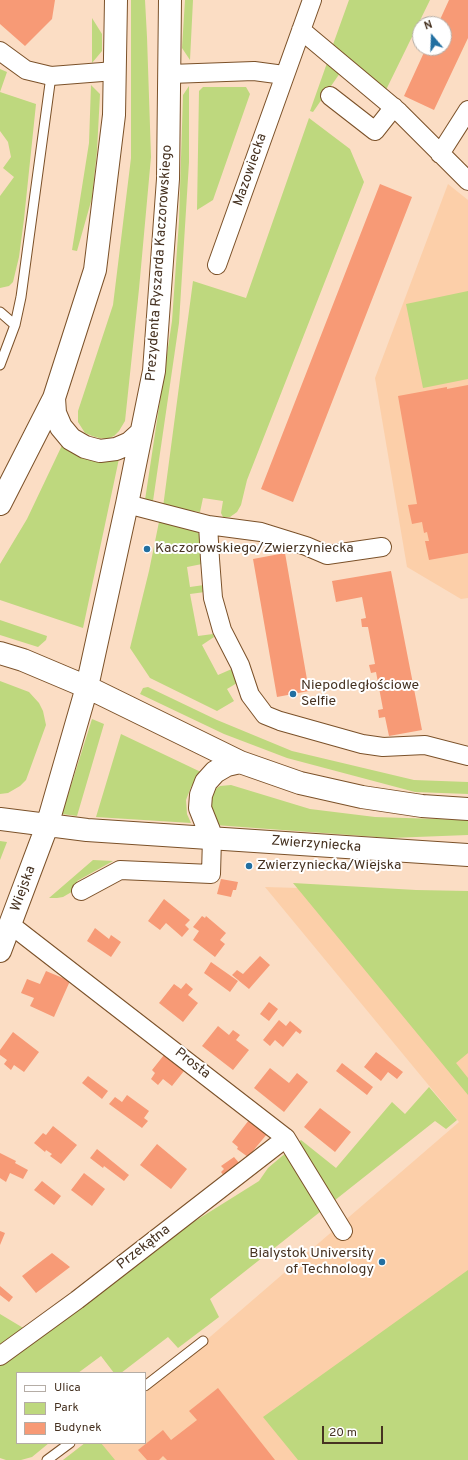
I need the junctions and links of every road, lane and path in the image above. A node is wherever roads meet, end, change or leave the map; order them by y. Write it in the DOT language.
graph roads {
  1 [pos="116,0"];
  2 [pos="170,0"];
  3 [pos="312,0"];
  4 [pos="302,30"];
  5 [pos="0,51"];
  6 [pos="115,71"];
  7 [pos="170,74"];
  8 [pos="284,75"];
  9 [pos="51,76"];
  10 [pos="330,96"];
  11 [pos="394,107"];
  12 [pos="468,110"];
  13 [pos="440,154"];
  14 [pos="468,181"];
  15 [pos="217,265"];
  16 [pos="0,312"];
  17 [pos="15,325"];
  18 [pos="0,365"];
  19 [pos="54,398"];
  20 [pos="142,433"];
  21 [pos="0,504"];
  22 [pos="127,504"];
  23 [pos="208,525"];
  24 [pos="382,547"];
  25 [pos="0,652"];
  26 [pos="87,688"];
  27 [pos="468,756"];
  28 [pos="240,762"];
  29 [pos="468,809"];
  30 [pos="0,819"];
  31 [pos="47,826"];
  32 [pos="212,838"];
  33 [pos="468,855"];
  34 [pos="81,890"];
  35 [pos="11,924"];
  36 [pos="0,951"];
  37 [pos="286,1138"];
  38 [pos="343,1231"];
  39 [pos="203,1341"];
  40 [pos="0,1356"];
  41 [pos="146,1385"];
  42 [pos="69,1444"];
  43 [pos="47,1460"];
  1 -- 6 [label="main road"];
  2 -- 7 [label="main road, Prezydenta Ryszarda Kaczorowskiego"];
  3 -- 4 [label="street, Mazowiecka"];
  4 -- 8 [label="street, Mazowiecka"];
  4 -- 11 [label="street"];
  5 -- 9 [label="street"];
  6 -- 9 [label="street"];
  6 -- 19 [label="main road"];
  7 -- 8 [label="street"];
  7 -- 20 [label="main road, Prezydenta Ryszarda Kaczorowskiego"];
  8 -- 15 [label="street, Mazowiecka"];
  9 -- 17 [label="lane"];
  10 -- 11 [label="street"];
  11 -- 13 [label="street"];
  12 -- 13 [label="street"];
  13 -- 14 [label="street"];
  16 -- 17 [label="lane"];
  17 -- 18 [label="lane"];
  19 -- 20 [label="main road"];
  19 -- 21 [label="main road"];
  20 -- 22 [label="main road, Prezydenta Ryszarda Kaczorowskiego"];
  22 -- 23 [label="street"];
  22 -- 26 [label="main road, Prezydenta Ryszarda Kaczorowskiego"];
  23 -- 24 [label="street"];
  23 -- 27 [label="street"];
  25 -- 26 [label="main road"];
  26 -- 28 [label="main road"];
  26 -- 31 [label="main road, Wiejska"];
  28 -- 29 [label="main road"];
  28 -- 32 [label="main road"];
  30 -- 31 [label="main road, Zwierzyniecka"];
  31 -- 32 [label="main road, Zwierzyniecka"];
  31 -- 35 [label="main road, Wiejska"];
  32 -- 33 [label="main road, Zwierzyniecka"];
  32 -- 34 [label="street"];
  35 -- 36 [label="main road, Wiejska"];
  35 -- 37 [label="street, Prosta"];
  37 -- 38 [label="street, Prosta"];
  37 -- 40 [label="street, Przekątna"];
  39 -- 41 [label="lane"];
  42 -- 43 [label="lane"];
}
